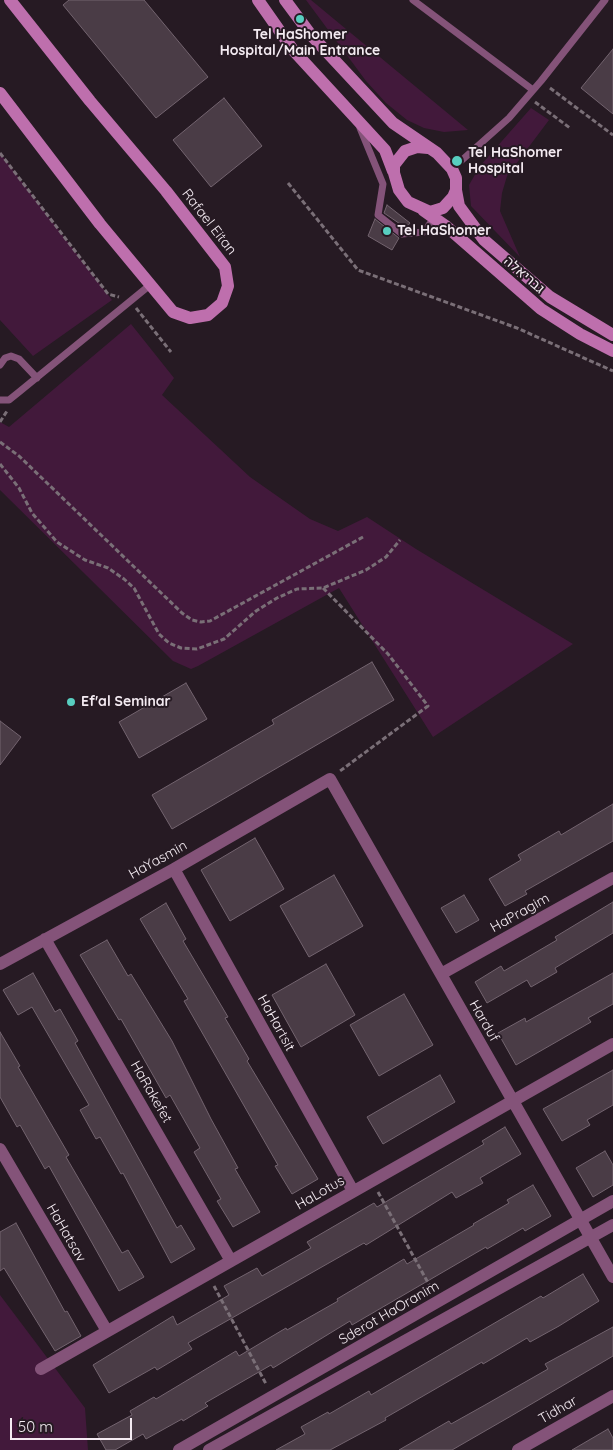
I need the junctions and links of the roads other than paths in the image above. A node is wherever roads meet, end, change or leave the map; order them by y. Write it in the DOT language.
graph roads {
  1 [pos="10,0"];
  2 [pos="258,0"];
  3 [pos="285,0"];
  4 [pos="605,0"];
  5 [pos="416,1"];
  6 [pos="533,90"];
  7 [pos="0,93"];
  8 [pos="342,103"];
  9 [pos="428,148"];
  10 [pos="452,169"];
  11 [pos="394,173"];
  12 [pos="456,190"];
  13 [pos="429,214"];
  14 [pos="150,285"];
  15 [pos="610,332"];
  16 [pos="613,351"];
  17 [pos="0,365"];
  18 [pos="37,378"];
  19 [pos="0,400"];
  20 [pos="330,779"];
  21 [pos="174,869"];
  22 [pos="613,878"];
  23 [pos="45,939"];
  24 [pos="0,964"];
  25 [pos="441,974"];
  26 [pos="613,1044"];
  27 [pos="512,1101"];
  28 [pos="0,1149"];
  29 [pos="353,1192"];
  30 [pos="613,1202"];
  31 [pos="580,1220"];
  32 [pos="613,1225"];
  33 [pos="590,1238"];
  34 [pos="231,1261"];
  35 [pos="613,1277"];
  36 [pos="107,1331"];
  37 [pos="41,1369"];
  38 [pos="613,1396"];
  39 [pos="179,1450"];
  40 [pos="209,1450"];
  41 [pos="518,1450"];
  1 -- 14 [label="street, Rafael Eitan"];
  2 -- 8 [label="street"];
  3 -- 9 [label="street"];
  4 -- 6 [label="lane"];
  5 -- 6 [label="lane"];
  6 -- 10 [label="lane"];
  7 -- 14 [label="street, Rafael Eitan"];
  8 -- 11 [label="street"];
  8 -- 13 [label="lane"];
  9 -- 10 [label="street"];
  9 -- 11 [label="street"];
  10 -- 12 [label="street"];
  11 -- 13 [label="street"];
  12 -- 13 [label="street"];
  12 -- 15 [label="street, גבריאלה"];
  13 -- 16 [label="street, גבריאלה"];
  14 -- 18 [label="lane"];
  17 -- 18 [label="lane"];
  18 -- 19 [label="lane"];
  20 -- 21 [label="street, HaYasmin"];
  20 -- 25 [label="street, Harduf"];
  21 -- 23 [label="street, HaYasmin"];
  21 -- 29 [label="street, HaHartsit"];
  22 -- 25 [label="street, HaPragim"];
  23 -- 24 [label="street, HaYasmin"];
  23 -- 34 [label="street, HaRakefet"];
  25 -- 27 [label="street, Harduf"];
  26 -- 27 [label="street, HaLotus"];
  27 -- 29 [label="street, HaLotus"];
  27 -- 31 [label="street, Harduf"];
  28 -- 36 [label="street, HaHatsav"];
  29 -- 34 [label="street, HaLotus"];
  30 -- 31 [label="street, Sderot HaOranim"];
  31 -- 33 [label="street, Harduf"];
  31 -- 39 [label="street, Sderot HaOranim"];
  32 -- 33 [label="street"];
  33 -- 35 [label="street, Harduf"];
  33 -- 40 [label="street"];
  34 -- 36 [label="street, HaLotus"];
  36 -- 37 [label="street, HaLotus"];
  38 -- 41 [label="street, Tidhar"];
}
